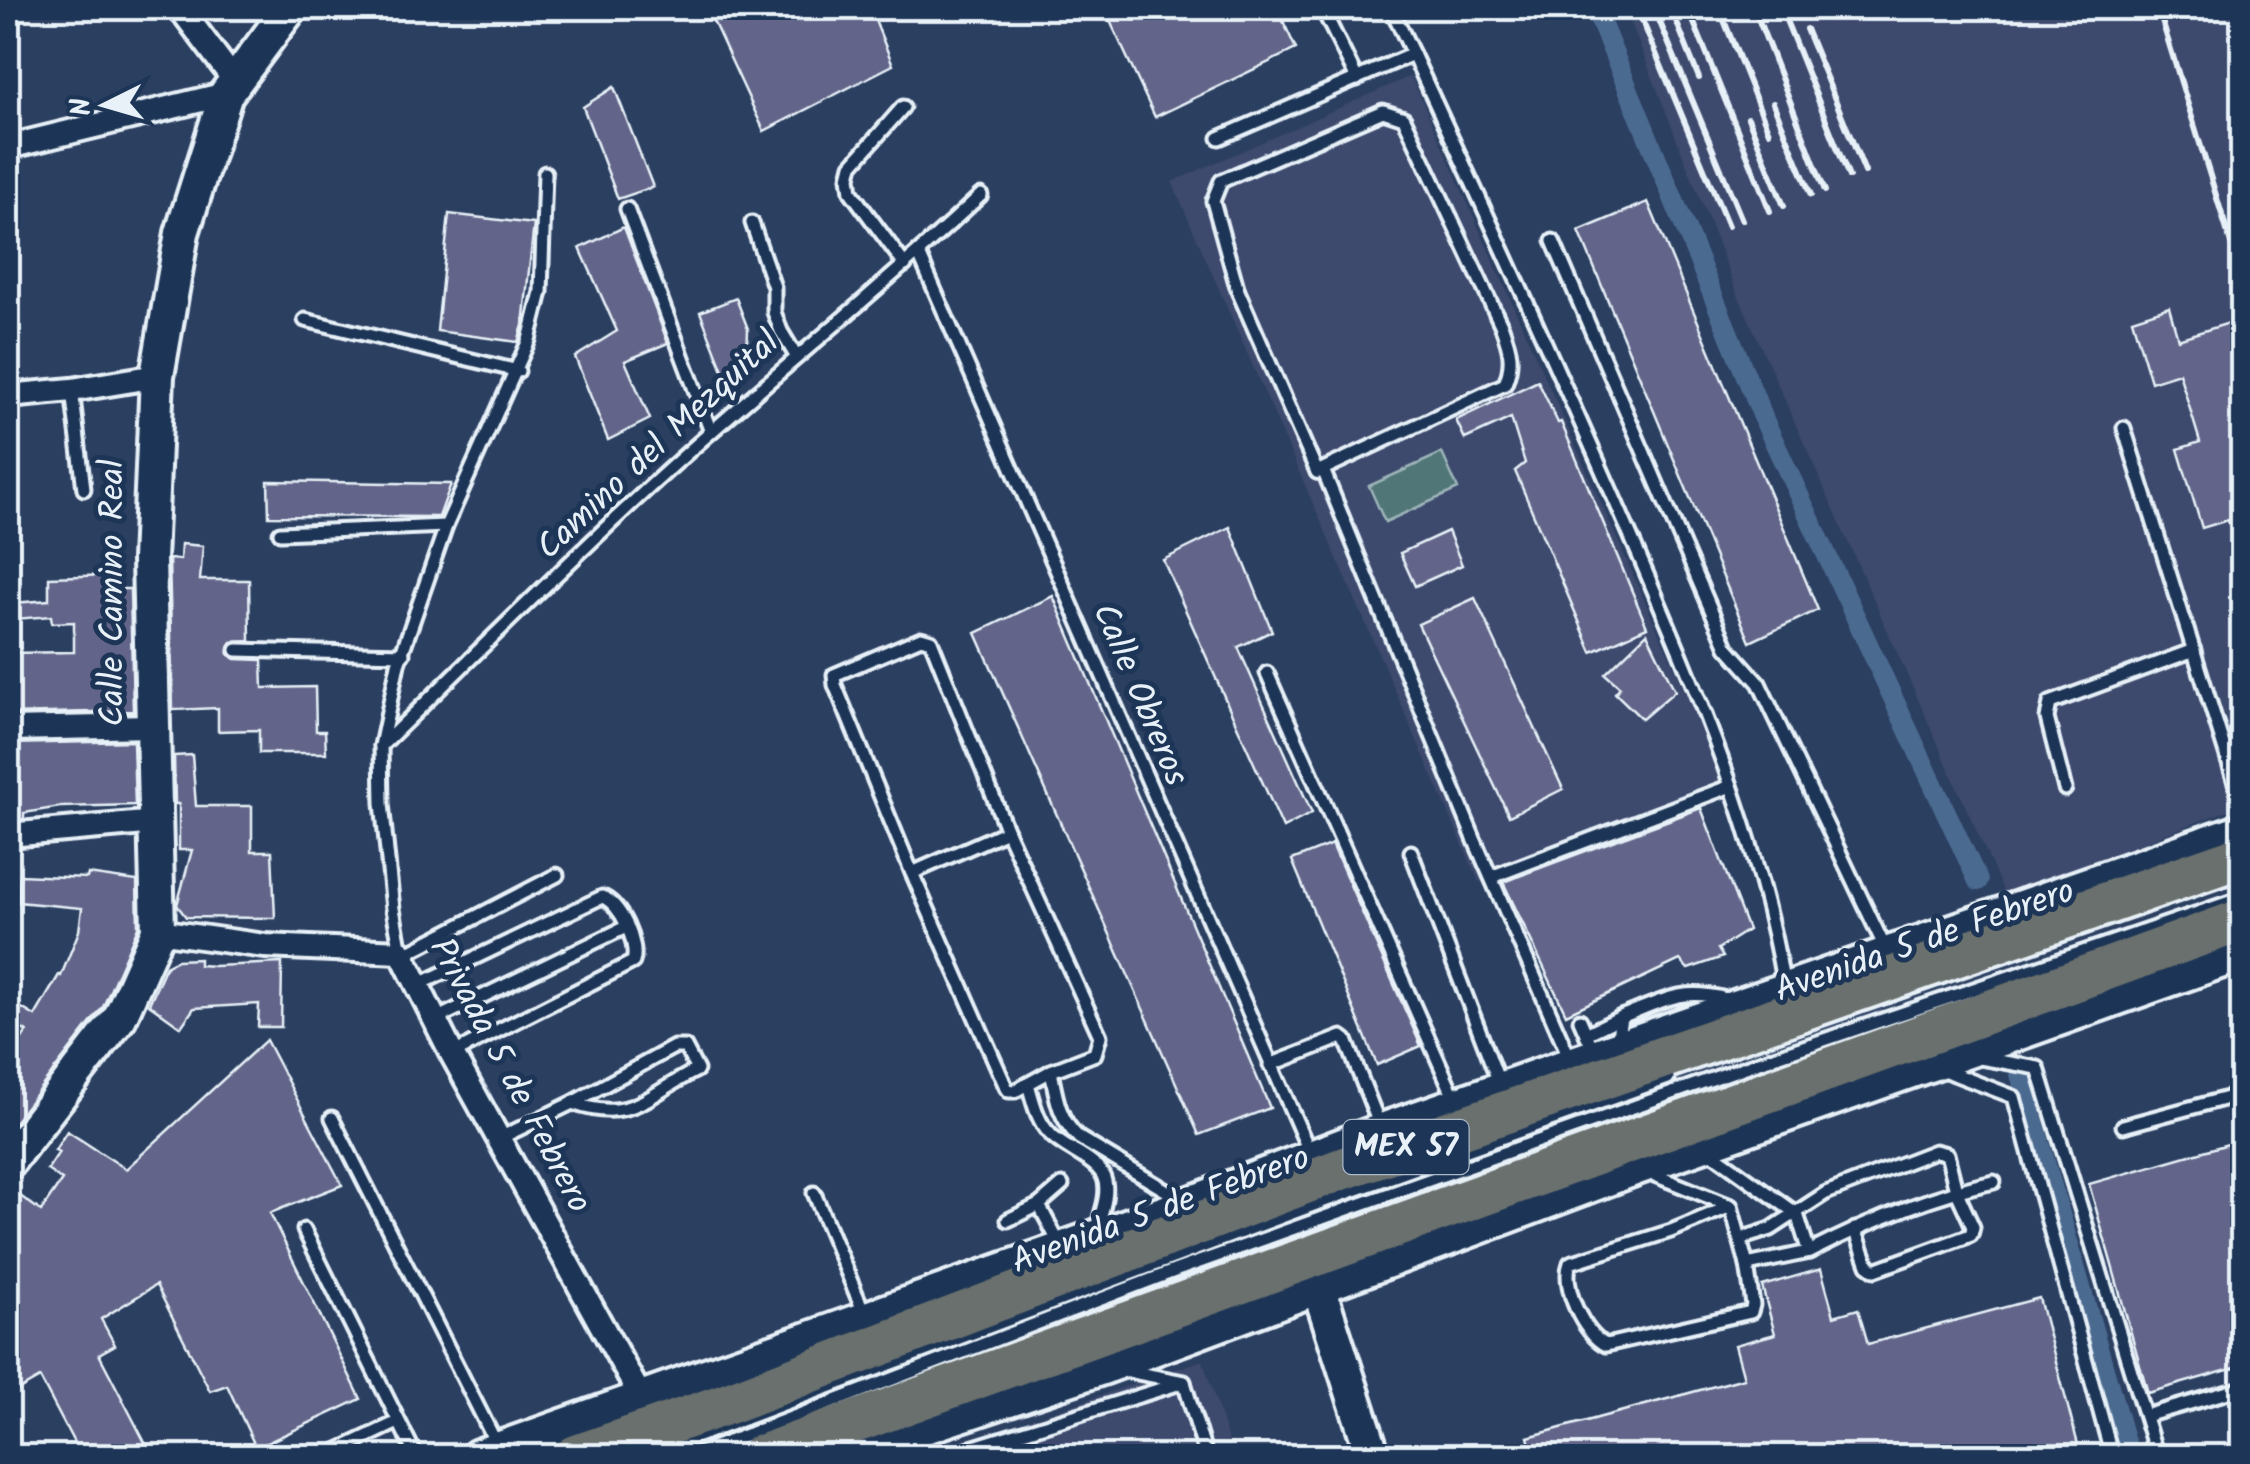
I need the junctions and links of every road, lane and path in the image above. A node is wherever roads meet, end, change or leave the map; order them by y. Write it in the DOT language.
graph roads {
  1 [pos="180,8"];
  2 [pos="290,8"];
  3 [pos="1391,8"];
  4 [pos="1324,12"];
  5 [pos="1414,54"];
  6 [pos="1357,79"];
  7 [pos="230,87"];
  8 [pos="903,107"];
  9 [pos="1219,138"];
  10 [pos="8,147"];
  11 [pos="545,173"];
  12 [pos="982,195"];
  13 [pos="627,208"];
  14 [pos="752,222"];
  15 [pos="1553,241"];
  16 [pos="918,254"];
  17 [pos="905,265"];
  18 [pos="306,320"];
  19 [pos="796,356"];
  20 [pos="518,371"];
  21 [pos="158,376"];
  22 [pos="72,390"];
  23 [pos="8,396"];
  24 [pos="2124,428"];
  25 [pos="711,432"];
  26 [pos="1317,472"];
  27 [pos="84,489"];
  28 [pos="446,526"];
  29 [pos="280,533"];
  30 [pos="238,650"];
  31 [pos="2194,650"];
  32 [pos="403,654"];
  33 [pos="1267,673"];
  34 [pos="152,726"];
  35 [pos="8,730"];
  36 [pos="2242,742"];
  37 [pos="381,746"];
  38 [pos="2225,749"];
  39 [pos="1730,786"];
  40 [pos="2065,789"];
  41 [pos="2242,805"];
  42 [pos="157,822"];
  43 [pos="2242,830"];
  44 [pos="1007,831"];
  45 [pos="8,835"];
  46 [pos="1410,852"];
  47 [pos="2242,856"];
  48 [pos="912,873"];
  49 [pos="557,875"];
  50 [pos="1491,877"];
  51 [pos="2242,898"];
  52 [pos="626,926"];
  53 [pos="158,930"];
  54 [pos="2241,946"];
  55 [pos="402,953"];
  56 [pos="1888,956"];
  57 [pos="418,985"];
  58 [pos="1784,991"];
  59 [pos="1744,1004"];
  60 [pos="1621,1016"];
  61 [pos="434,1020"];
  62 [pos="1580,1020"];
  63 [pos="1593,1051"];
  64 [pos="452,1054"];
  65 [pos="1944,1059"];
  66 [pos="1270,1065"];
  67 [pos="1051,1071"];
  68 [pos="1685,1072"];
  69 [pos="1028,1084"];
  70 [pos="1502,1089"];
  71 [pos="2242,1094"];
  72 [pos="572,1103"];
  73 [pos="1458,1104"];
  74 [pos="332,1118"];
  75 [pos="2123,1126"];
  76 [pos="1382,1130"];
  77 [pos="500,1138"];
  78 [pos="1702,1146"];
  79 [pos="1312,1156"];
  80 [pos="8,1162"];
  81 [pos="1637,1168"];
  82 [pos="1994,1182"];
  83 [pos="1062,1185"];
  84 [pos="1956,1190"];
  85 [pos="814,1193"];
  86 [pos="1188,1204"];
  87 [pos="1039,1205"];
  88 [pos="1731,1206"];
  89 [pos="1797,1214"];
  90 [pos="1008,1220"];
  91 [pos="1855,1229"];
  92 [pos="304,1230"];
  93 [pos="1095,1237"];
  94 [pos="1740,1239"];
  95 [pos="1062,1249"];
  96 [pos="1809,1252"];
  97 [pos="1747,1266"];
  98 [pos="1319,1289"];
  99 [pos="867,1318"];
  100 [pos="1104,1367"];
  101 [pos="1184,1382"];
  102 [pos="2242,1388"];
  103 [pos="642,1399"];
  104 [pos="2145,1416"];
  105 [pos="398,1422"];
  106 [pos="888,1448"];
  107 [pos="488,1453"];
  108 [pos="326,1456"];
  109 [pos="416,1456"];
  110 [pos="576,1456"];
  111 [pos="645,1456"];
  112 [pos="692,1456"];
  113 [pos="761,1456"];
  114 [pos="838,1456"];
  115 [pos="945,1456"];
  116 [pos="1206,1456"];
  117 [pos="1372,1456"];
  118 [pos="2112,1456"];
  119 [pos="2157,1456"];
  1 -- 7 [label="street"];
  2 -- 7 [label="main road, Calle Camino Real"];
  3 -- 5 [label="lane"];
  4 -- 6 [label="lane"];
  5 -- 6 [label="lane"];
  5 -- 39 [label="lane"];
  6 -- 9 [label="lane"];
  7 -- 10 [label="street"];
  7 -- 21 [label="main road, Calle Camino Real"];
  8 -- 17 [label="lane"];
  11 -- 20 [label="lane, Privada 5 de Febrero"];
  12 -- 16 [label="lane, Camino del Mezquital"];
  13 -- 25 [label="lane"];
  14 -- 19 [label="lane"];
  15 -- 56 [label="lane"];
  16 -- 17 [label="lane, Camino del Mezquital"];
  16 -- 66 [label="lane, Calle Obreros"];
  17 -- 19 [label="lane, Camino del Mezquital"];
  18 -- 20 [label="lane"];
  19 -- 25 [label="lane, Camino del Mezquital"];
  20 -- 28 [label="lane, Privada 5 de Febrero"];
  21 -- 22 [label="street"];
  21 -- 34 [label="main road, Calle Camino Real"];
  22 -- 23 [label="street"];
  22 -- 27 [label="lane"];
  24 -- 31 [label="lane"];
  25 -- 37 [label="lane, Camino del Mezquital"];
  26 -- 26 [label="lane"];
  26 -- 50 [label="lane"];
  28 -- 29 [label="lane"];
  28 -- 32 [label="lane, Privada 5 de Febrero"];
  30 -- 32 [label="lane"];
  31 -- 38 [label="lane"];
  31 -- 40 [label="lane"];
  32 -- 37 [label="lane, Privada 5 de Febrero"];
  33 -- 73 [label="lane"];
  34 -- 35 [label="street"];
  34 -- 42 [label="main road, Calle Camino Real"];
  36 -- 38 [label="lane"];
  37 -- 55 [label="lane, Privada 5 de Febrero"];
  38 -- 41 [label="lane"];
  39 -- 50 [label="lane"];
  39 -- 58 [label="lane"];
  42 -- 45 [label="street"];
  42 -- 53 [label="main road, Calle Camino Real"];
  43 -- 56 [label="main road, Avenida 5 de Febrero"];
  44 -- 48 [label="lane"];
  44 -- 48 [label="lane"];
  44 -- 67 [label="lane"];
  46 -- 70 [label="lane"];
  47 -- 110 [label="highway, Avenida 5 de Febrero / MEX 57"];
  48 -- 69 [label="lane"];
  49 -- 55 [label="lane"];
  50 -- 63 [label="lane"];
  51 -- 112 [label="lane"];
  52 -- 57 [label="lane"];
  52 -- 61 [label="lane"];
  52 -- 64 [label="lane"];
  53 -- 55 [label="street"];
  53 -- 80 [label="main road, Calle Camino Real"];
  54 -- 65 [label="main road"];
  54 -- 113 [label="highway, MEX 57"];
  55 -- 57 [label="street, Privada 5 de Febrero"];
  56 -- 58 [label="main road, Avenida 5 de Febrero"];
  57 -- 61 [label="street, Privada 5 de Febrero"];
  58 -- 59 [label="main road, Avenida 5 de Febrero"];
  59 -- 60 [label="lane"];
  59 -- 63 [label="main road, Avenida 5 de Febrero"];
  60 -- 63 [label="lane"];
  60 -- 63 [label="lane"];
  61 -- 64 [label="street, Privada 5 de Febrero"];
  62 -- 63 [label="lane"];
  63 -- 70 [label="main road, Avenida 5 de Febrero"];
  64 -- 77 [label="street, Privada 5 de Febrero"];
  65 -- 78 [label="main road"];
  65 -- 104 [label="lane"];
  65 -- 118 [label="lane"];
  66 -- 76 [label="lane"];
  66 -- 79 [label="lane, Calle Obreros"];
  67 -- 69 [label="lane"];
  67 -- 86 [label="lane"];
  68 -- 111 [label="lane"];
  69 -- 93 [label="lane"];
  70 -- 73 [label="main road, Avenida 5 de Febrero"];
  71 -- 75 [label="lane"];
  72 -- 72 [label="lane"];
  72 -- 77 [label="lane"];
  73 -- 76 [label="main road, Avenida 5 de Febrero"];
  74 -- 107 [label="lane"];
  76 -- 79 [label="main road, Avenida 5 de Febrero"];
  77 -- 103 [label="street, Privada 5 de Febrero"];
  78 -- 81 [label="main road"];
  78 -- 89 [label="lane"];
  79 -- 86 [label="main road, Avenida 5 de Febrero"];
  81 -- 88 [label="lane"];
  81 -- 98 [label="main road"];
  82 -- 84 [label="lane"];
  83 -- 87 [label="lane"];
  84 -- 89 [label="lane"];
  84 -- 91 [label="lane"];
  84 -- 91 [label="lane"];
  85 -- 99 [label="lane"];
  86 -- 93 [label="main road, Avenida 5 de Febrero"];
  87 -- 90 [label="lane"];
  87 -- 95 [label="lane"];
  88 -- 94 [label="lane"];
  88 -- 97 [label="lane"];
  89 -- 94 [label="lane"];
  89 -- 96 [label="lane"];
  91 -- 96 [label="lane"];
  92 -- 105 [label="lane"];
  93 -- 95 [label="main road, Avenida 5 de Febrero"];
  94 -- 97 [label="lane"];
  95 -- 99 [label="main road, Avenida 5 de Febrero"];
  96 -- 97 [label="lane"];
  98 -- 100 [label="main road"];
  98 -- 117 [label="main road"];
  99 -- 103 [label="main road, Avenida 5 de Febrero"];
  100 -- 101 [label="lane"];
  100 -- 106 [label="main road"];
  101 -- 115 [label="lane"];
  101 -- 116 [label="lane"];
  102 -- 104 [label="lane"];
  103 -- 107 [label="main road, Avenida 5 de Febrero"];
  104 -- 119 [label="lane"];
  105 -- 108 [label="lane"];
  105 -- 109 [label="lane"];
  106 -- 114 [label="main road"];
}
